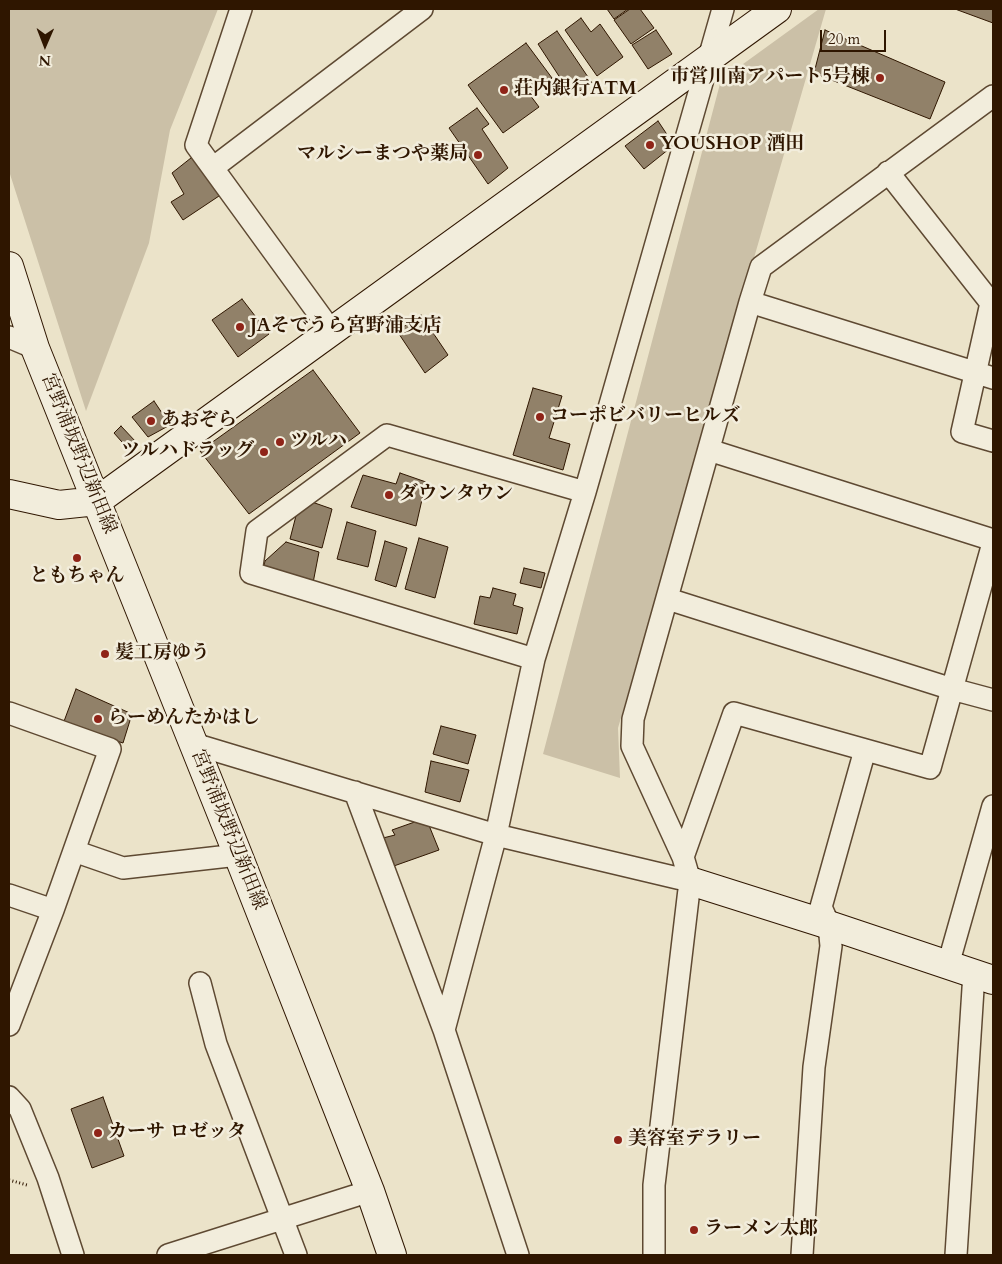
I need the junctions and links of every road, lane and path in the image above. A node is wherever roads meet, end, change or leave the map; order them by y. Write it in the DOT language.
graph roads {
  1 [pos="241,9"];
  2 [pos="422,9"];
  3 [pos="723,9"];
  4 [pos="777,9"];
  5 [pos="710,57"];
  6 [pos="993,96"];
  7 [pos="214,168"];
  8 [pos="888,172"];
  9 [pos="9,266"];
  10 [pos="986,289"];
  11 [pos="750,302"];
  12 [pos="332,332"];
  13 [pos="9,337"];
  14 [pos="35,348"];
  15 [pos="984,376"];
  16 [pos="993,441"];
  17 [pos="709,450"];
  18 [pos="585,492"];
  19 [pos="9,494"];
  20 [pos="96,501"];
  21 [pos="993,542"];
  22 [pos="668,599"];
  23 [pos="534,659"];
  24 [pos="952,689"];
  25 [pos="993,700"];
  26 [pos="9,713"];
  27 [pos="194,744"];
  28 [pos="865,750"];
  29 [pos="355,792"];
  30 [pos="993,806"];
  31 [pos="496,835"];
  32 [pos="74,852"];
  33 [pos="238,855"];
  34 [pos="686,869"];
  35 [pos="9,895"];
  36 [pos="53,910"];
  37 [pos="829,925"];
  38 [pos="948,965"];
  39 [pos="984,977"];
  40 [pos="200,983"];
  41 [pos="9,1024"];
  42 [pos="444,1030"];
  43 [pos="9,1097"];
  44 [pos="9,1180"];
  45 [pos="27,1185"];
  46 [pos="370,1191"];
  47 [pos="284,1219"];
  48 [pos="73,1255"];
  49 [pos="168,1255"];
  50 [pos="296,1255"];
  51 [pos="392,1255"];
  52 [pos="518,1255"];
  53 [pos="654,1255"];
  54 [pos="802,1255"];
  55 [pos="956,1255"];
  1 -- 7 [label="street"];
  2 -- 7 [label="street"];
  3 -- 5 [label="street"];
  4 -- 5 [label="street"];
  5 -- 12 [label="street"];
  5 -- 18 [label="street"];
  6 -- 8 [label="street"];
  7 -- 12 [label="street"];
  8 -- 10 [label="street"];
  8 -- 11 [label="street"];
  9 -- 14 [label="street, 宮野浦坂野辺新田線"];
  10 -- 15 [label="street"];
  11 -- 15 [label="street"];
  11 -- 17 [label="street"];
  12 -- 20 [label="street"];
  13 -- 14 [label="street"];
  14 -- 20 [label="street, 宮野浦坂野辺新田線"];
  15 -- 16 [label="street"];
  17 -- 21 [label="street"];
  17 -- 22 [label="street"];
  18 -- 23 [label="street"];
  18 -- 23 [label="street"];
  19 -- 20 [label="street"];
  20 -- 27 [label="street, 宮野浦坂野辺新田線"];
  21 -- 24 [label="street"];
  22 -- 24 [label="street"];
  22 -- 34 [label="street"];
  23 -- 31 [label="street"];
  24 -- 25 [label="street"];
  24 -- 28 [label="street"];
  26 -- 32 [label="street"];
  27 -- 29 [label="street"];
  27 -- 33 [label="street, 宮野浦坂野辺新田線"];
  28 -- 34 [label="street"];
  28 -- 37 [label="street"];
  29 -- 31 [label="street"];
  29 -- 42 [label="street"];
  30 -- 38 [label="street"];
  31 -- 34 [label="street"];
  31 -- 42 [label="street"];
  32 -- 33 [label="street"];
  32 -- 36 [label="street"];
  33 -- 46 [label="street, 宮野浦坂野辺新田線"];
  34 -- 37 [label="street"];
  34 -- 53 [label="street"];
  35 -- 36 [label="street"];
  36 -- 41 [label="street"];
  37 -- 38 [label="street"];
  37 -- 54 [label="street"];
  38 -- 39 [label="street"];
  39 -- 55 [label="street"];
  40 -- 47 [label="street"];
  42 -- 52 [label="street"];
  43 -- 48 [label="street"];
  44 -- 45 [label="path"];
  46 -- 47 [label="street"];
  46 -- 51 [label="street, 宮野浦坂野辺新田線"];
  47 -- 49 [label="street"];
  47 -- 50 [label="street"];
}
